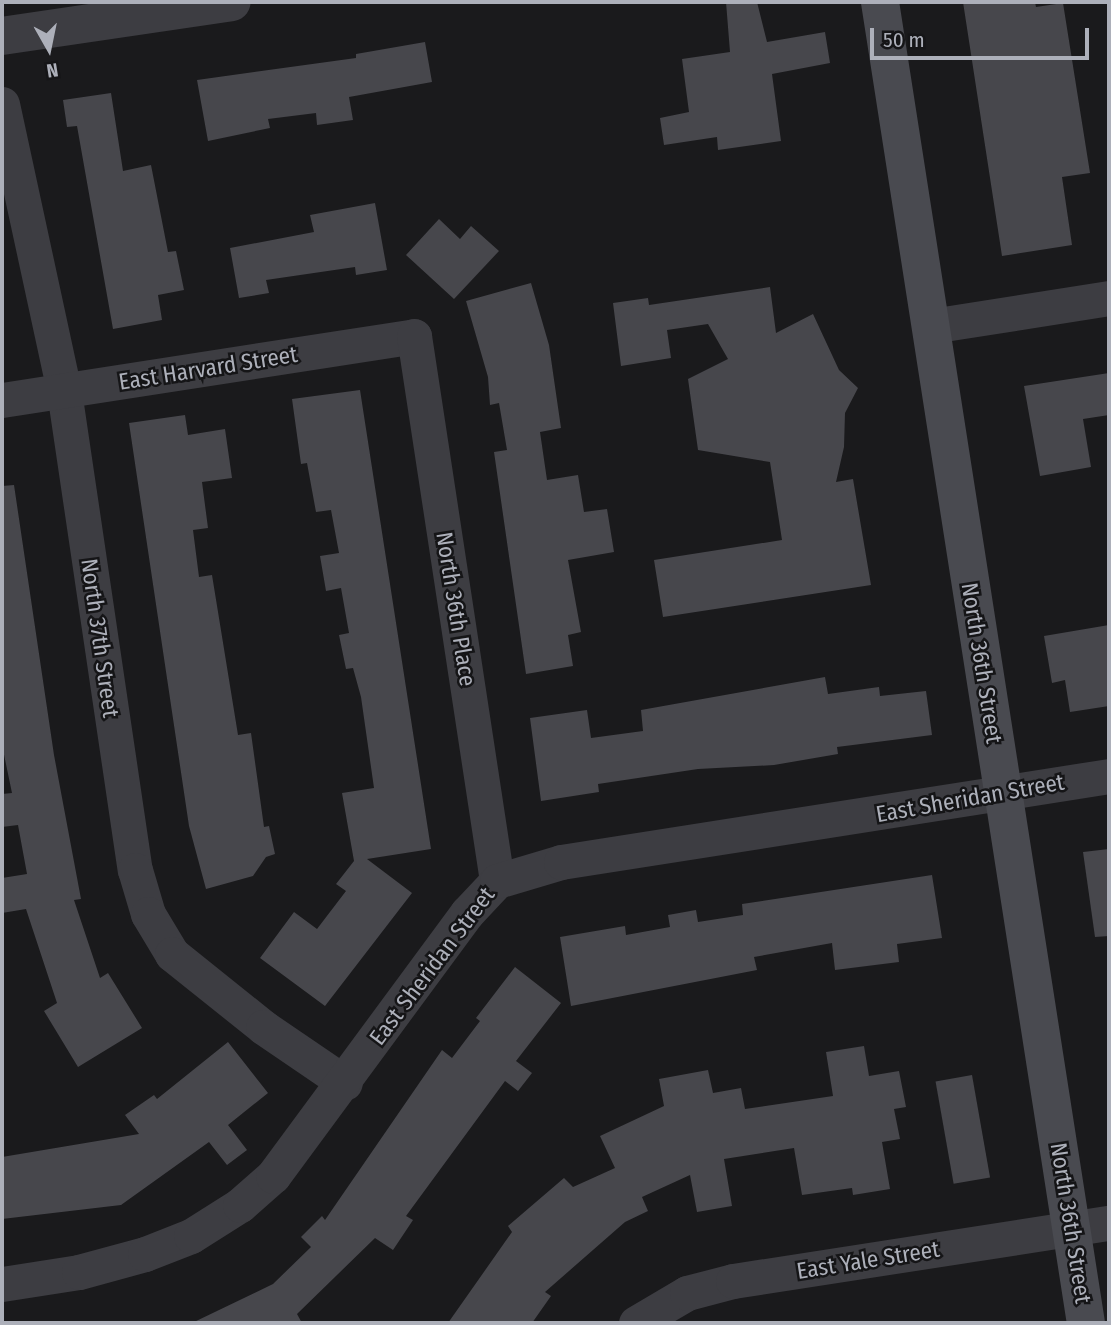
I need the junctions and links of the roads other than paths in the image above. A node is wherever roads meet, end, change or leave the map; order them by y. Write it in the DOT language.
graph roads {
  1 [pos="231,2"];
  2 [pos="880,2"];
  3 [pos="2,36"];
  4 [pos="2,104"];
  5 [pos="1109,298"];
  6 [pos="931,326"];
  7 [pos="414,336"];
  8 [pos="64,391"];
  9 [pos="2,400"];
  10 [pos="1109,776"];
  11 [pos="1002,794"];
  12 [pos="497,881"];
  13 [pos="345,1083"];
  14 [pos="1109,1223"];
  15 [pos="1072,1228"];
  16 [pos="2,1284"];
  17 [pos="636,1323"];
  18 [pos="1086,1323"];
  1 -- 3 [label="street"];
  2 -- 6 [label="main road, North 36th Street"];
  4 -- 8 [label="street, North 37th Street"];
  5 -- 6 [label="street"];
  6 -- 11 [label="main road, North 36th Street"];
  7 -- 8 [label="street, East Harvard Street"];
  7 -- 12 [label="street, North 36th Place"];
  8 -- 9 [label="street, East Harvard Street"];
  8 -- 13 [label="street, North 37th Street"];
  10 -- 11 [label="street, East Sheridan Street"];
  11 -- 12 [label="street, East Sheridan Street"];
  11 -- 15 [label="main road, North 36th Street"];
  12 -- 13 [label="street, East Sheridan Street"];
  13 -- 16 [label="street, East Sheridan Street"];
  14 -- 15 [label="street, East Yale Street"];
  15 -- 17 [label="street, East Yale Street"];
  15 -- 18 [label="main road, North 36th Street"];
}
